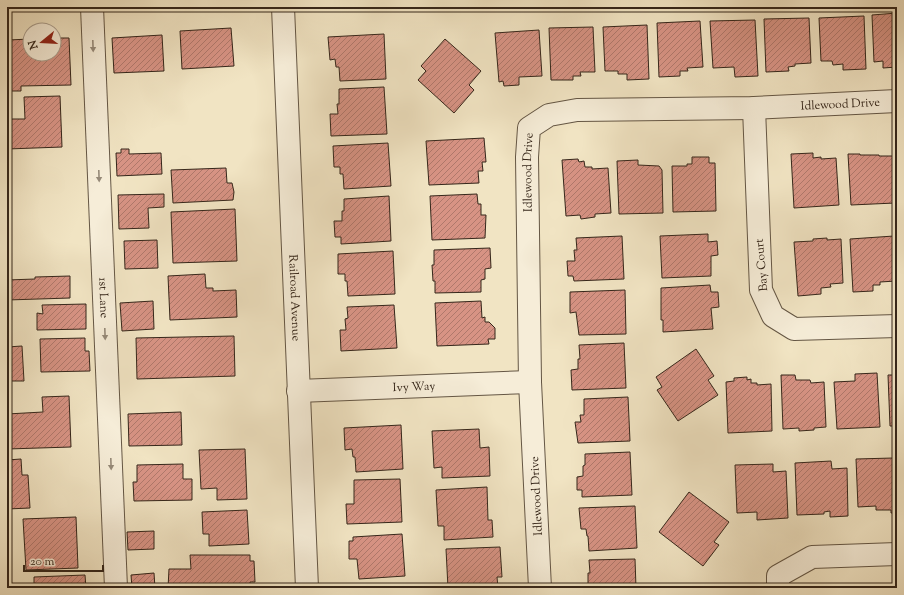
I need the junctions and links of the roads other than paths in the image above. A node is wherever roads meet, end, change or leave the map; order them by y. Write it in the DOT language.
graph roads {
  1 [pos="92,7"];
  2 [pos="283,7"];
  3 [pos="897,101"];
  4 [pos="754,108"];
  5 [pos="897,326"];
  6 [pos="530,382"];
  7 [pos="298,391"];
  8 [pos="897,554"];
  9 [pos="116,588"];
  10 [pos="307,588"];
  11 [pos="540,588"];
  12 [pos="778,588"];
  1 -- 9 [label="street, 1st Lane, one-way"];
  2 -- 7 [label="street, Railroad Avenue"];
  3 -- 4 [label="street, Idlewood Drive"];
  4 -- 5 [label="street, Bay Court"];
  4 -- 6 [label="street, Idlewood Drive"];
  6 -- 7 [label="street, Ivy Way"];
  6 -- 11 [label="street, Idlewood Drive"];
  7 -- 10 [label="street, Railroad Avenue"];
  8 -- 12 [label="street"];
}
